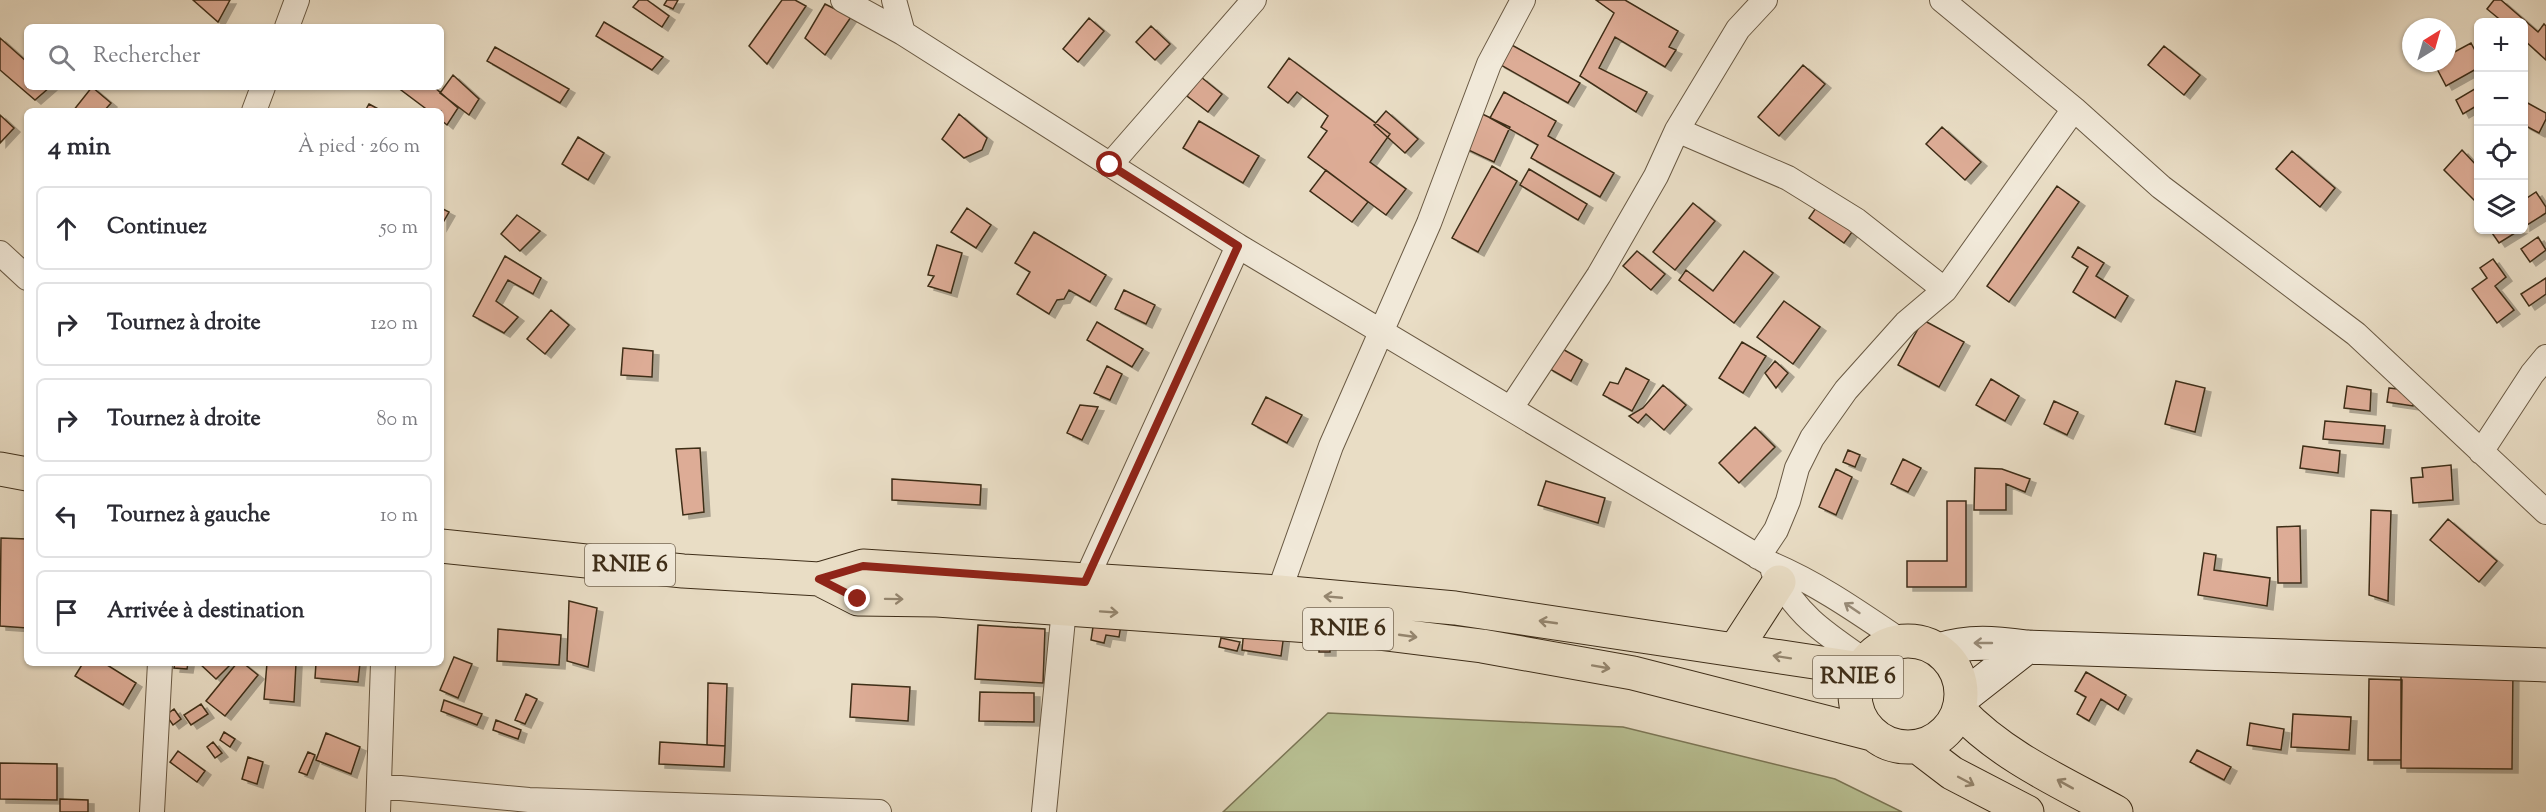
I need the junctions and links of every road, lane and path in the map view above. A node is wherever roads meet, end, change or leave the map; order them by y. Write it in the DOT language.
graph roads {
  1 [pos="297,0"];
  2 [pos="843,0"];
  3 [pos="894,0"];
  4 [pos="1254,0"];
  5 [pos="1523,0"];
  6 [pos="1765,0"];
  7 [pos="1942,0"];
  8 [pos="287,24"];
  9 [pos="903,33"];
  10 [pos="262,90"];
  11 [pos="255,108"];
  12 [pos="2074,109"];
  13 [pos="1677,130"];
  14 [pos="1110,165"];
  15 [pos="1238,246"];
  16 [pos="0,253"];
  17 [pos="24,275"];
  18 [pos="1946,290"];
  19 [pos="1381,334"];
  20 [pos="2546,357"];
  21 [pos="1512,408"];
  22 [pos="2481,452"];
  23 [pos="0,469"];
  24 [pos="24,473"];
  25 [pos="2546,512"];
  26 [pos="444,546"];
  27 [pos="1769,567"];
  28 [pos="819,579"];
  29 [pos="1085,582"];
  30 [pos="1279,592"];
  31 [pos="1064,609"];
  32 [pos="1900,641"];
  33 [pos="2027,647"];
  34 [pos="1735,650"];
  35 [pos="1939,650"];
  36 [pos="1863,665"];
  37 [pos="160,666"];
  38 [pos="383,666"];
  39 [pos="2546,666"];
  40 [pos="1961,705"];
  41 [pos="1872,734"];
  42 [pos="1918,747"];
  43 [pos="379,786"];
  44 [pos="152,812"];
  45 [pos="378,812"];
  46 [pos="879,812"];
  47 [pos="1044,812"];
  48 [pos="2027,812"];
  49 [pos="2116,812"];
  1 -- 8 [label="street"];
  2 -- 9 [label="street"];
  3 -- 9 [label="street"];
  4 -- 14 [label="street"];
  5 -- 19 [label="street"];
  6 -- 13 [label="street"];
  7 -- 12 [label="street"];
  9 -- 14 [label="street"];
  10 -- 11 [label="street"];
  12 -- 18 [label="street"];
  12 -- 22 [label="street"];
  13 -- 18 [label="street"];
  13 -- 21 [label="street"];
  14 -- 15 [label="street"];
  15 -- 19 [label="street"];
  15 -- 29 [label="street"];
  16 -- 17 [label="street"];
  18 -- 27 [label="street"];
  19 -- 21 [label="street"];
  19 -- 30 [label="street"];
  20 -- 22 [label="street"];
  21 -- 27 [label="street"];
  22 -- 25 [label="street"];
  23 -- 24 [label="main road"];
  26 -- 28 [label="main road, RNIE 6"];
  32 -- 27 [label="street, one-way"];
  27 -- 34 [label="main road"];
  27 -- 36 [label="street"];
  28 -- 29 [label="main road, RNIE 6"];
  28 -- 31 [label="main road, RNIE 6, one-way"];
  29 -- 30 [label="main road, RNIE 6"];
  34 -- 30 [label="main road, RNIE 6, one-way"];
  31 -- 41 [label="main road, RNIE 6, one-way"];
  31 -- 47 [label="street"];
  32 -- 35 [label="main road, RNIE 6"];
  32 -- 36 [label="main road, RNIE 6"];
  33 -- 35 [label="main road, one-way"];
  33 -- 39 [label="main road"];
  33 -- 40 [label="main road"];
  36 -- 34 [label="main road, RNIE 6, one-way"];
  35 -- 40 [label="main road, RNIE 6"];
  36 -- 41 [label="main road, RNIE 6"];
  37 -- 44 [label="street"];
  38 -- 43 [label="street"];
  40 -- 42 [label="main road"];
  49 -- 40 [label="main road, one-way"];
  41 -- 42 [label="main road, RNIE 6"];
  42 -- 48 [label="main road, one-way"];
  43 -- 45 [label="street"];
  43 -- 46 [label="street"];
}
